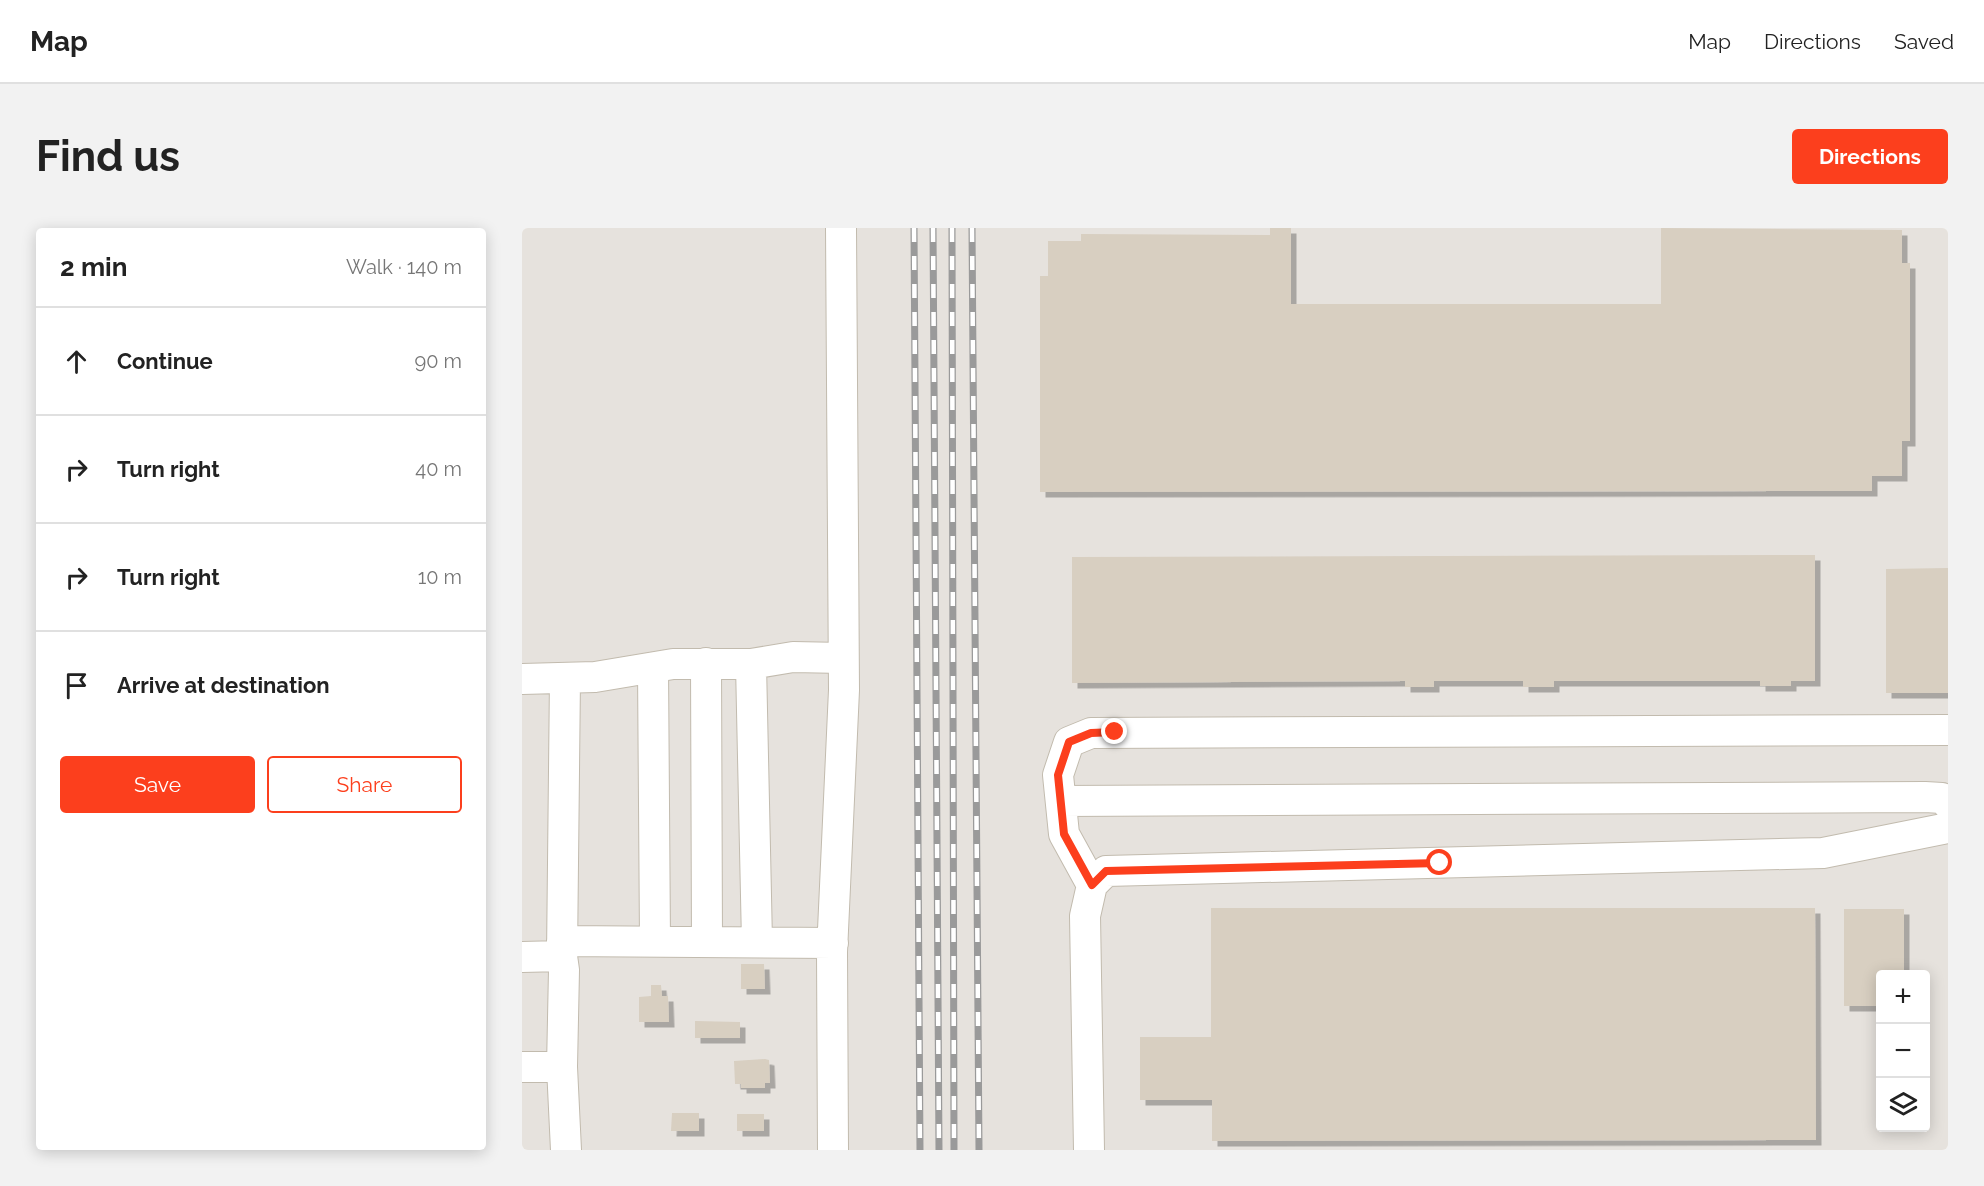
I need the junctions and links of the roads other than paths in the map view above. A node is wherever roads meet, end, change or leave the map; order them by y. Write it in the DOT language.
graph roads {
  1 [pos="841,228"];
  2 [pos="843,658"];
  3 [pos="706,663"];
  4 [pos="751,663"];
  5 [pos="653,668"];
  6 [pos="565,678"];
  7 [pos="522,679"];
  8 [pos="1948,729"];
  9 [pos="1061,801"];
  10 [pos="1948,804"];
  11 [pos="1948,828"];
  12 [pos="1092,885"];
  13 [pos="655,941"];
  14 [pos="707,942"];
  15 [pos="757,942"];
  16 [pos="833,943"];
  17 [pos="562,948"];
  18 [pos="522,957"];
  19 [pos="522,1067"];
  20 [pos="562,1067"];
  21 [pos="566,1150"];
  22 [pos="833,1150"];
  23 [pos="1089,1150"];
  1 -- 2 [label="lane"];
  2 -- 4 [label="lane"];
  2 -- 16 [label="lane"];
  3 -- 4 [label="lane"];
  3 -- 5 [label="lane"];
  3 -- 14 [label="lane"];
  4 -- 15 [label="lane"];
  5 -- 6 [label="lane"];
  5 -- 13 [label="lane"];
  6 -- 7 [label="lane"];
  6 -- 17 [label="lane"];
  8 -- 9 [label="lane"];
  9 -- 10 [label="lane"];
  9 -- 12 [label="lane"];
  11 -- 12 [label="lane"];
  12 -- 23 [label="lane"];
  13 -- 14 [label="lane"];
  13 -- 17 [label="lane"];
  14 -- 15 [label="lane"];
  15 -- 16 [label="lane"];
  16 -- 22 [label="lane"];
  17 -- 18 [label="lane"];
  17 -- 20 [label="lane"];
  19 -- 20 [label="lane"];
  20 -- 21 [label="lane"];
}
